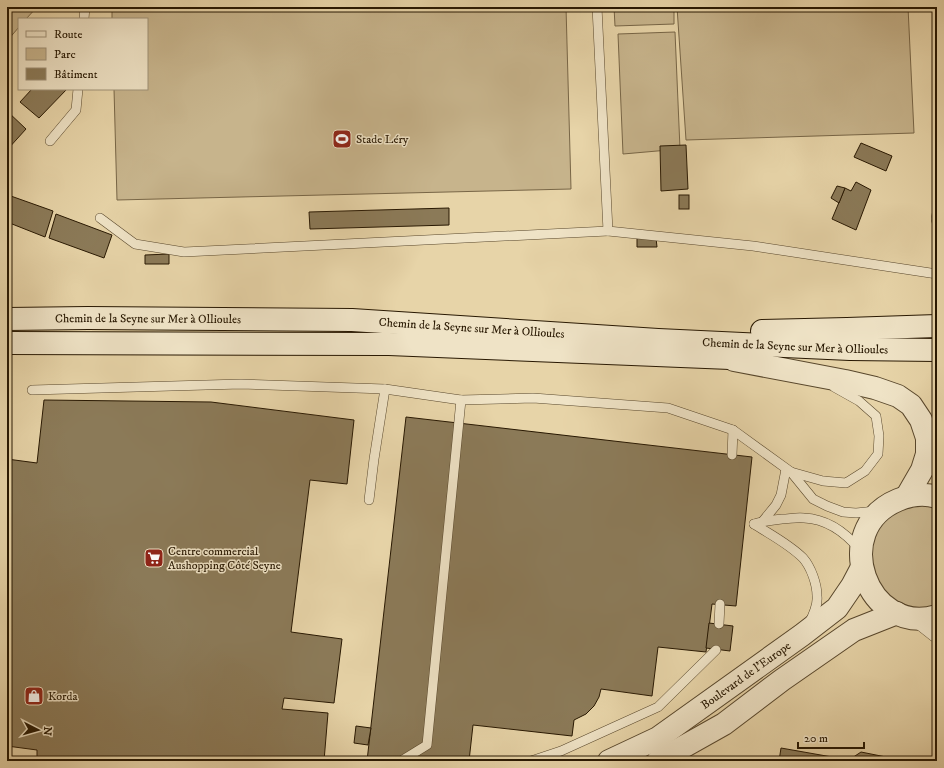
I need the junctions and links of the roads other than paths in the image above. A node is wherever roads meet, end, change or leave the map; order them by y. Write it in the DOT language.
graph roads {
  1 [pos="85,7"];
  2 [pos="597,7"];
  3 [pos="84,18"];
  4 [pos="78,90"];
  5 [pos="50,141"];
  6 [pos="937,213"];
  7 [pos="100,218"];
  8 [pos="937,223"];
  9 [pos="608,231"];
  10 [pos="937,274"];
  11 [pos="7,319"];
  12 [pos="352,320"];
  13 [pos="937,326"];
  14 [pos="7,343"];
  15 [pos="937,350"];
  16 [pos="725,359"];
  17 [pos="937,362"];
  18 [pos="814,375"];
  19 [pos="385,389"];
  20 [pos="32,390"];
  21 [pos="461,400"];
  22 [pos="732,430"];
  23 [pos="732,455"];
  24 [pos="788,471"];
  25 [pos="907,496"];
  26 [pos="937,497"];
  27 [pos="369,500"];
  28 [pos="880,511"];
  29 [pos="759,523"];
  30 [pos="861,559"];
  31 [pos="720,604"];
  32 [pos="897,613"];
  33 [pos="928,617"];
  34 [pos="719,624"];
  35 [pos="937,633"];
  36 [pos="802,635"];
  37 [pos="716,650"];
  38 [pos="401,761"];
  39 [pos="531,761"];
  40 [pos="609,761"];
  41 [pos="658,761"];
  1 -- 3 [label="lane"];
  2 -- 9 [label="lane"];
  4 -- 5 [label="lane"];
  6 -- 8 [label="lane"];
  7 -- 9 [label="lane"];
  9 -- 10 [label="lane"];
  11 -- 12 [label="main road, Chemin de la Seyne sur Mer à Ollioules"];
  12 -- 13 [label="main road"];
  12 -- 15 [label="main road, Chemin de la Seyne sur Mer à Ollioules"];
  14 -- 16 [label="main road, Chemin de la Seyne sur Mer à Ollioules"];
  16 -- 17 [label="main road, Chemin de la Seyne sur Mer à Ollioules"];
  16 -- 18 [label="main road"];
  18 -- 24 [label="lane"];
  18 -- 25 [label="main road"];
  19 -- 20 [label="lane"];
  19 -- 21 [label="lane"];
  19 -- 27 [label="lane"];
  21 -- 22 [label="lane"];
  21 -- 38 [label="lane"];
  22 -- 23 [label="lane"];
  22 -- 24 [label="lane"];
  24 -- 28 [label="lane"];
  24 -- 29 [label="lane"];
  25 -- 26 [label="main road"];
  25 -- 28 [label="main road"];
  28 -- 30 [label="main road, Boulevard de l'Europe"];
  29 -- 30 [label="lane"];
  29 -- 36 [label="lane"];
  30 -- 32 [label="main road"];
  30 -- 36 [label="main road, Boulevard de l'Europe"];
  31 -- 34 [label="lane"];
  32 -- 33 [label="main road"];
  32 -- 41 [label="main road, Boulevard de l'Europe"];
  33 -- 35 [label="street"];
  36 -- 40 [label="main road, Boulevard de l'Europe"];
  37 -- 39 [label="lane"];
}
